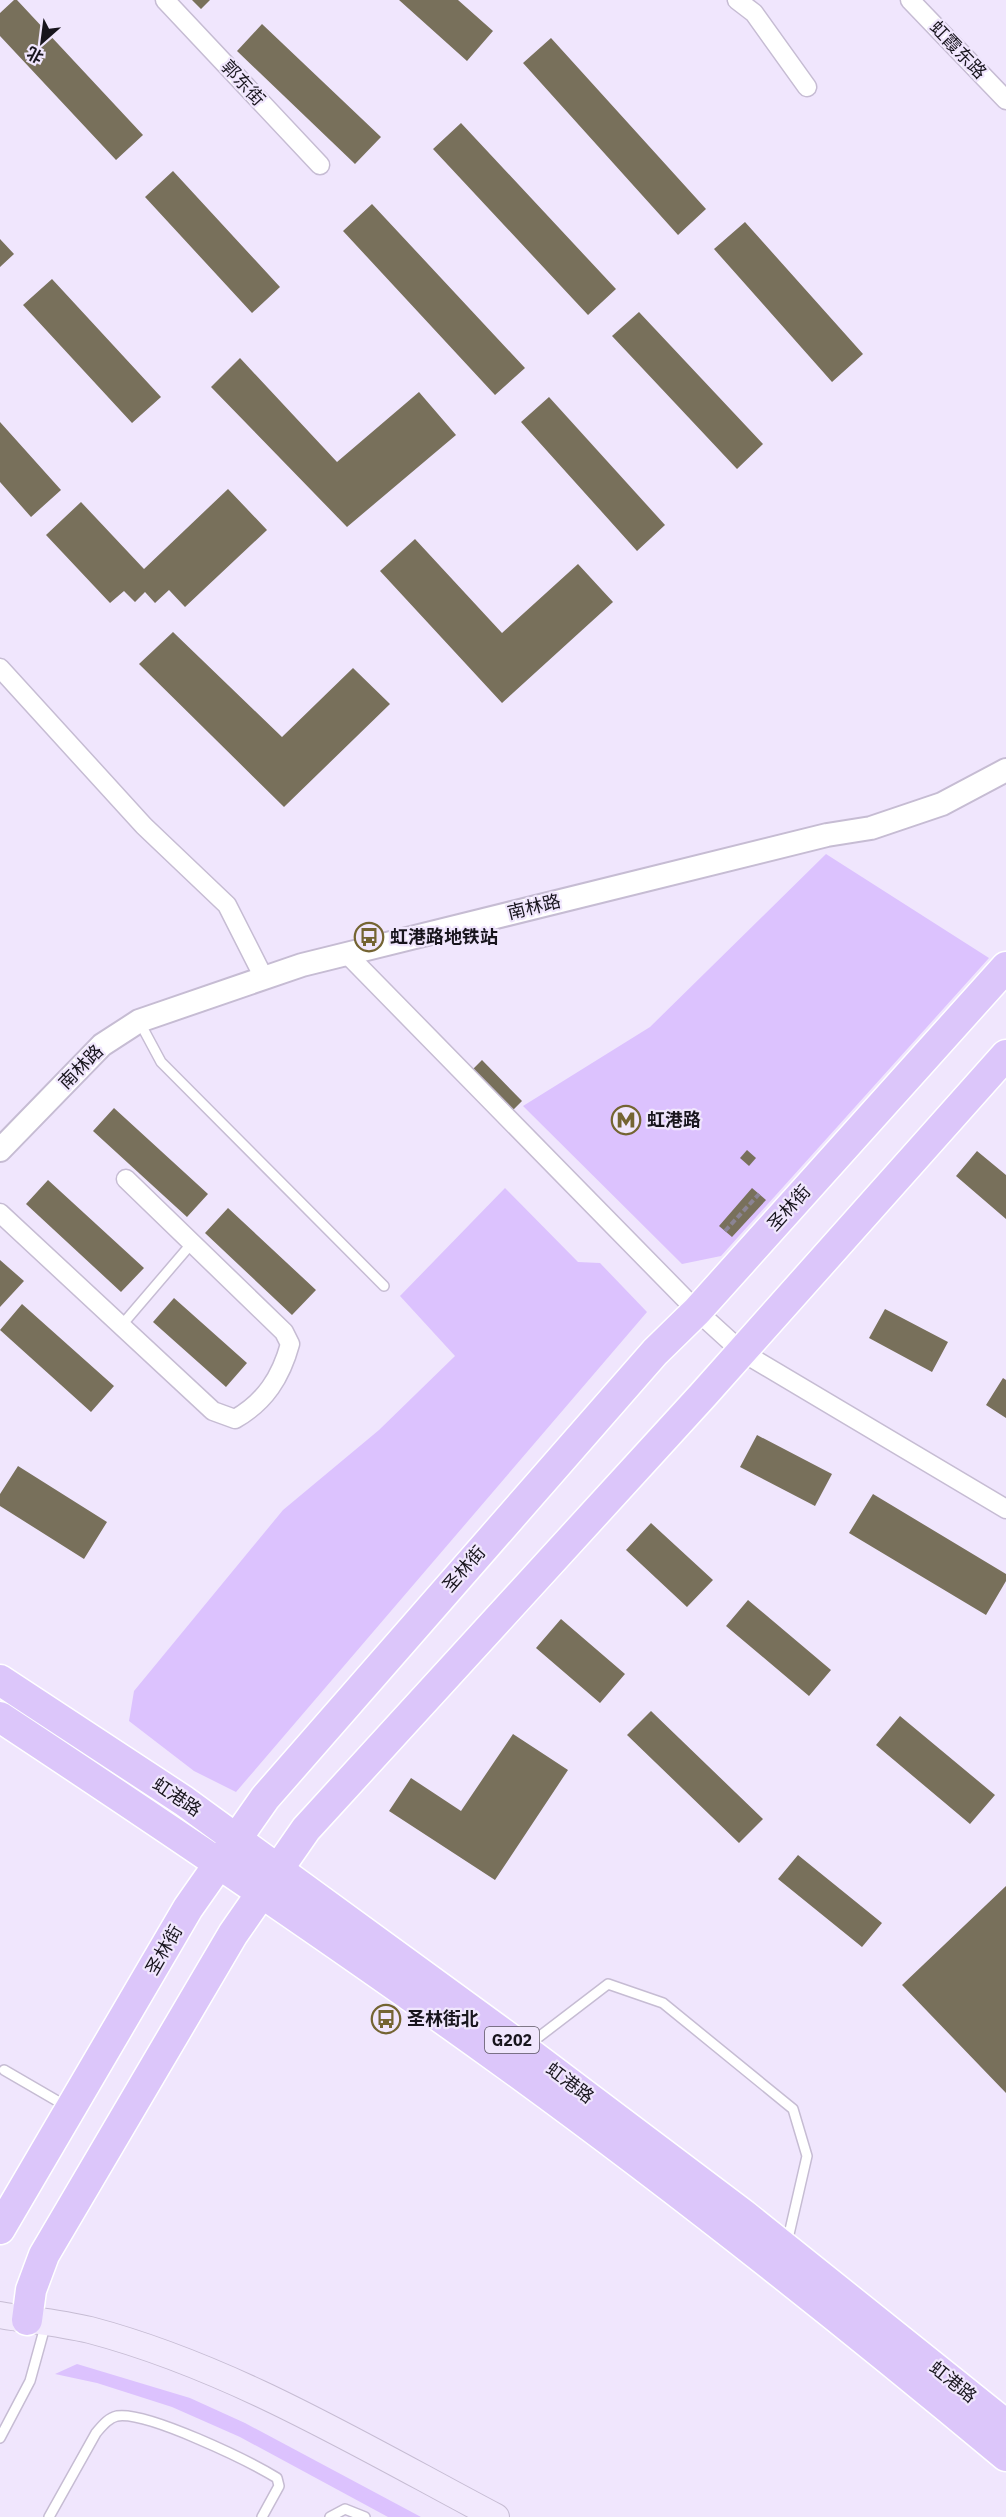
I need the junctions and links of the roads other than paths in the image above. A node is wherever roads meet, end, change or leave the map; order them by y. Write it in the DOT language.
graph roads {
  1 [pos="165,0"];
  2 [pos="737,0"];
  3 [pos="910,0"];
  4 [pos="807,87"];
  5 [pos="1006,100"];
  6 [pos="320,165"];
  7 [pos="0,668"];
  8 [pos="1006,770"];
  9 [pos="346,953"];
  10 [pos="1006,967"];
  11 [pos="264,978"];
  12 [pos="140,1021"];
  13 [pos="1006,1055"];
  14 [pos="0,1150"];
  15 [pos="126,1179"];
  16 [pos="0,1213"];
  17 [pos="192,1243"];
  18 [pos="384,1286"];
  19 [pos="697,1311"];
  20 [pos="121,1326"];
  21 [pos="742,1352"];
  22 [pos="1006,1509"];
  23 [pos="0,1680"];
  24 [pos="0,1717"];
  25 [pos="236,1839"];
  26 [pos="219,1863"];
  27 [pos="270,1881"];
  28 [pos="524,2049"];
  29 [pos="4,2070"];
  30 [pos="71,2109"];
  31 [pos="0,2229"];
  32 [pos="786,2249"];
  33 [pos="24,2319"];
  34 [pos="1006,2425"];
  35 [pos="0,2438"];
  36 [pos="1006,2456"];
  37 [pos="49,2517"];
  38 [pos="262,2517"];
  39 [pos="330,2517"];
  40 [pos="365,2517"];
  41 [pos="496,2517"];
  1 -- 6 [label="street, 郭东街"];
  2 -- 4 [label="street"];
  3 -- 5 [label="street, 虹霞东路"];
  7 -- 11 [label="street"];
  8 -- 9 [label="street, 南林路"];
  9 -- 11 [label="street, 南林路"];
  9 -- 19 [label="street"];
  10 -- 19 [label="highway, 圣林街"];
  11 -- 12 [label="street, 南林路"];
  12 -- 14 [label="street, 南林路"];
  12 -- 18 [label="lane"];
  13 -- 21 [label="highway"];
  15 -- 17 [label="street"];
  16 -- 20 [label="street"];
  17 -- 20 [label="lane"];
  17 -- 20 [label="street"];
  19 -- 21 [label="street"];
  19 -- 25 [label="highway, 圣林街"];
  21 -- 22 [label="street"];
  21 -- 27 [label="highway"];
  23 -- 25 [label="highway, 虹港路 / G202"];
  24 -- 26 [label="highway, 虹港路 / G202"];
  25 -- 26 [label="highway, 圣林街"];
  25 -- 27 [label="highway, 虹港路 / G202"];
  26 -- 27 [label="highway, 虹港路 / G202"];
  26 -- 30 [label="highway, 圣林街"];
  27 -- 28 [label="highway, 虹港路 / G202"];
  27 -- 33 [label="highway"];
  27 -- 36 [label="highway, 虹港路 / G202"];
  28 -- 32 [label="highway, 虹港路 / G202"];
  28 -- 32 [label="lane"];
  29 -- 30 [label="lane"];
  30 -- 31 [label="highway, 圣林街"];
  32 -- 34 [label="highway, 虹港路 / G202"];
  33 -- 35 [label="lane"];
  33 -- 41 [label="main road"];
  37 -- 38 [label="lane"];
  39 -- 40 [label="lane"];
}
